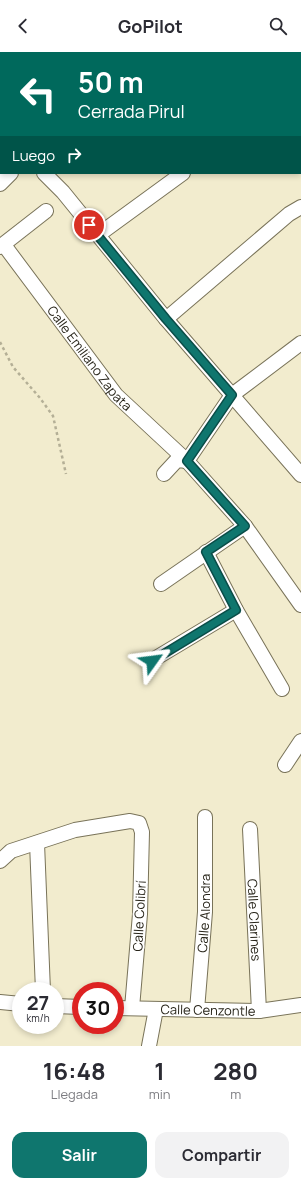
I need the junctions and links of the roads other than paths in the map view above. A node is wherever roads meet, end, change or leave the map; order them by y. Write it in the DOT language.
graph roads {
  1 [pos="10,174"];
  2 [pos="45,174"];
  3 [pos="182,174"];
  4 [pos="0,184"];
  5 [pos="301,207"];
  6 [pos="46,211"];
  7 [pos="98,236"];
  8 [pos="2,246"];
  9 [pos="166,319"];
  10 [pos="301,343"];
  11 [pos="232,395"];
  12 [pos="187,461"];
  13 [pos="164,474"];
  14 [pos="301,475"];
  15 [pos="245,526"];
  16 [pos="206,552"];
  17 [pos="161,584"];
  18 [pos="301,605"];
  19 [pos="236,610"];
  20 [pos="152,661"];
  21 [pos="282,689"];
  22 [pos="301,741"];
  23 [pos="285,765"];
  24 [pos="205,817"];
  25 [pos="250,829"];
  26 [pos="37,843"];
  27 [pos="0,861"];
  28 [pos="43,982"];
  29 [pos="0,1002"];
  30 [pos="12,1003"];
  31 [pos="301,1006"];
  32 [pos="124,1008"];
  33 [pos="132,1008"];
  34 [pos="156,1009"];
  35 [pos="196,1010"];
  36 [pos="259,1011"];
  37 [pos="149,1046"];
  1 -- 4 [label="street"];
  2 -- 7 [label="street"];
  3 -- 7 [label="street"];
  5 -- 9 [label="street"];
  6 -- 8 [label="street"];
  7 -- 9 [label="street"];
  8 -- 12 [label="street, Calle Emiliano Zapata"];
  9 -- 11 [label="street"];
  10 -- 11 [label="street"];
  11 -- 12 [label="street"];
  11 -- 14 [label="street"];
  12 -- 13 [label="street"];
  12 -- 15 [label="street, Calle Emiliano Zapata"];
  15 -- 16 [label="street"];
  15 -- 18 [label="street, Calle Emiliano Zapata"];
  16 -- 17 [label="street"];
  16 -- 19 [label="street"];
  19 -- 20 [label="street"];
  19 -- 21 [label="street"];
  22 -- 23 [label="street"];
  24 -- 35 [label="street, Calle Alondra"];
  25 -- 36 [label="street, Calle Clarines"];
  26 -- 27 [label="street"];
  26 -- 28 [label="street"];
  26 -- 33 [label="street, Calle Colibrí"];
  29 -- 30 [label="street"];
  31 -- 36 [label="street, Calle Cenzontle"];
  32 -- 33 [label="street, Calle Cenzontle"];
  33 -- 34 [label="street, Calle Cenzontle"];
  34 -- 35 [label="street, Calle Cenzontle"];
  34 -- 37 [label="street"];
  35 -- 36 [label="street, Calle Cenzontle"];
}
